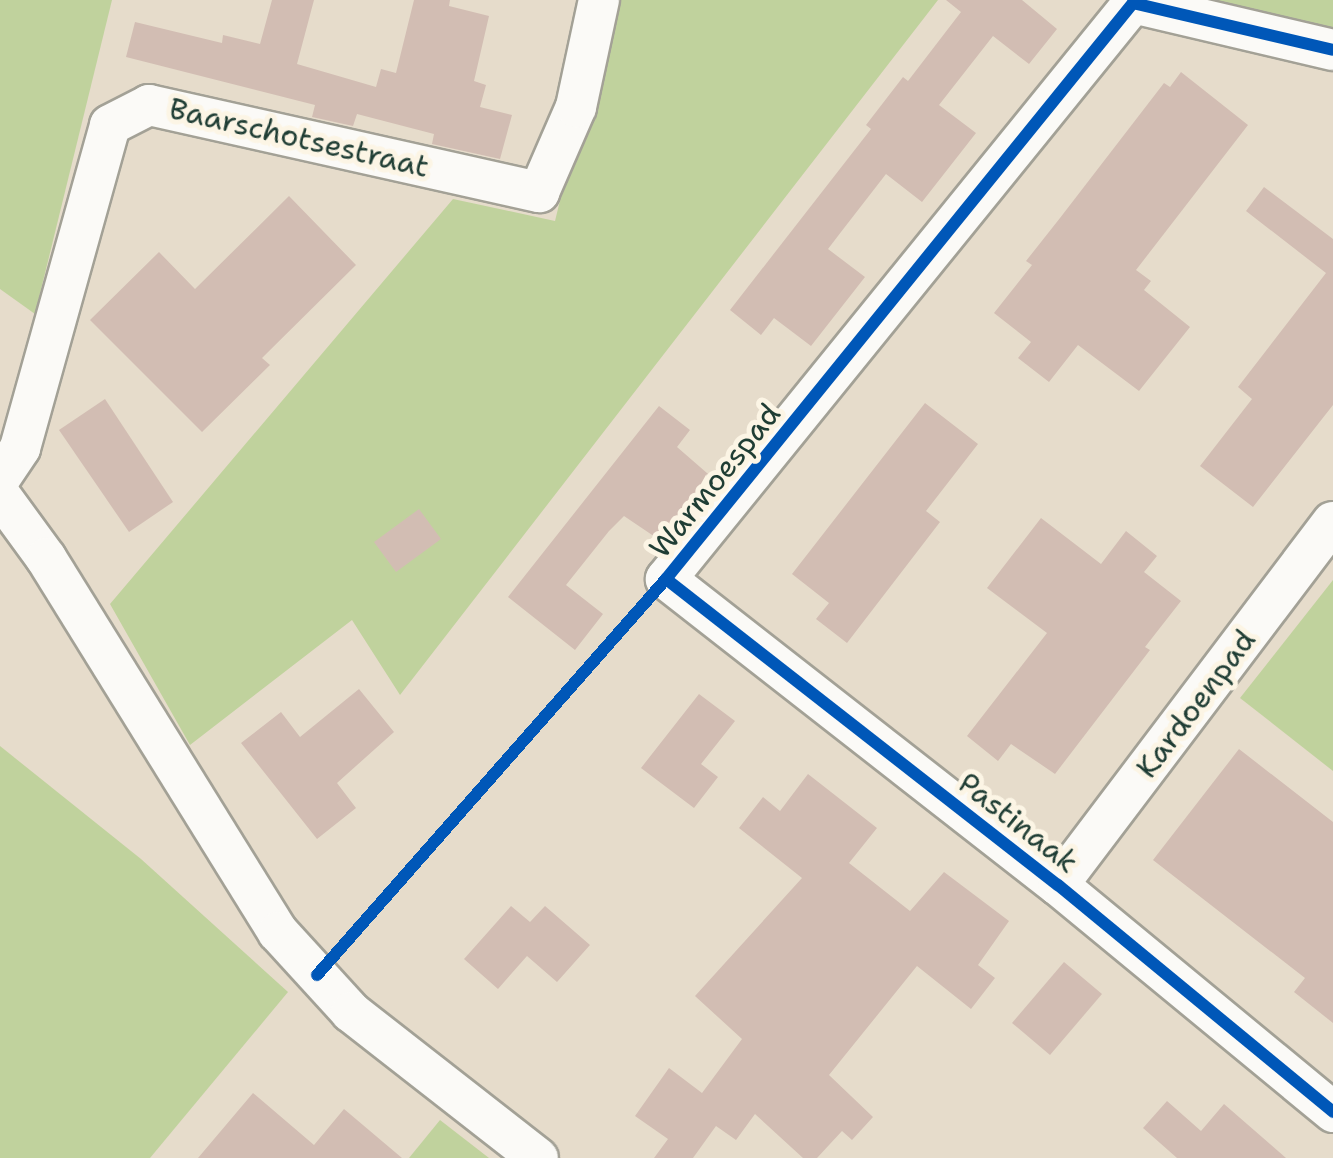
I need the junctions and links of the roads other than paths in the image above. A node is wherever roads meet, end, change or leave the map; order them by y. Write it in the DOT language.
graph roads {
  1 [pos="598,0"];
  2 [pos="1333,50"];
  3 [pos="0,478"];
  4 [pos="0,495"];
  5 [pos="1330,533"];
  6 [pos="666,579"];
  7 [pos="1058,886"];
  8 [pos="1333,1112"];
  9 [pos="538,1158"];
  1 -- 3 [label="street, Baarschotsestraat"];
  2 -- 6 [label="street, Warmoespad"];
  4 -- 9 [label="street"];
  5 -- 7 [label="street, Kardoenpad"];
  6 -- 7 [label="street, Pastinaak"];
  7 -- 8 [label="street, Pastinaak"];
}
